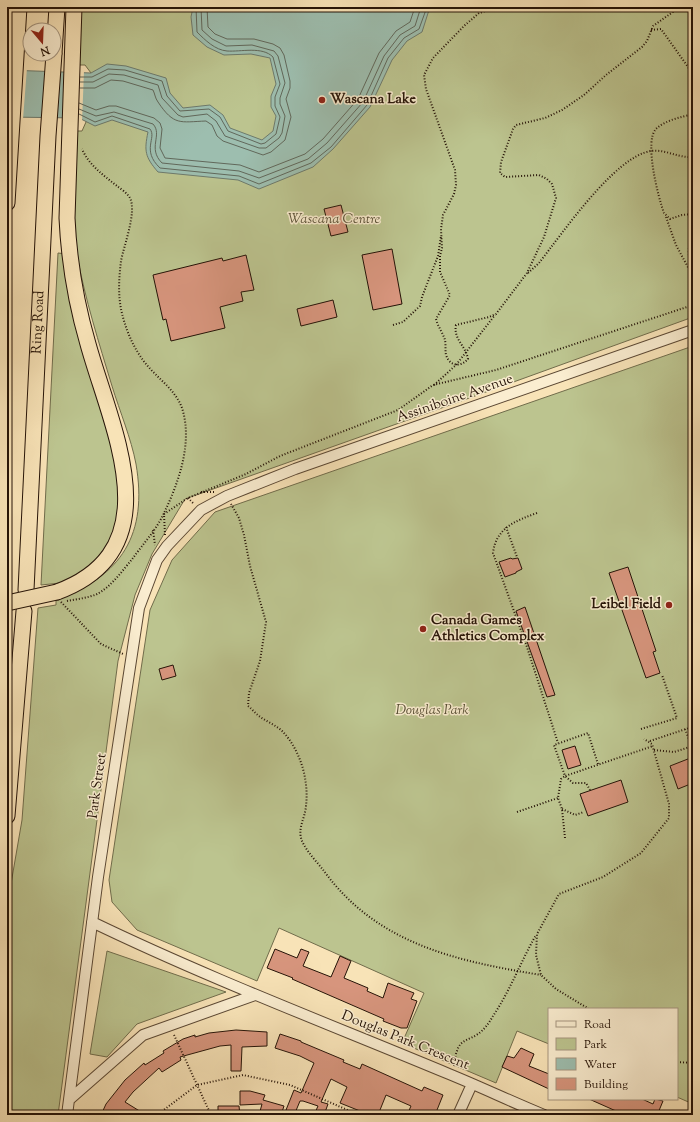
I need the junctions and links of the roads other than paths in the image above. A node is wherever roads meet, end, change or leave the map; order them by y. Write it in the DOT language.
graph roads {
  1 [pos="19,7"];
  2 [pos="58,7"];
  3 [pos="74,7"];
  4 [pos="57,22"];
  5 [pos="53,62"];
  6 [pos="7,203"];
  7 [pos="693,330"];
  8 [pos="227,496"];
  9 [pos="26,590"];
  10 [pos="7,603"];
  11 [pos="24,612"];
  12 [pos="7,816"];
  13 [pos="92,922"];
  14 [pos="255,995"];
  15 [pos="472,1084"];
  16 [pos="70,1098"];
  17 [pos="68,1115"];
  18 [pos="458,1115"];
  19 [pos="544,1115"];
  1 -- 6 [label="highway"];
  2 -- 4 [label="highway, Ring Road"];
  3 -- 10 [label="highway, bridge"];
  5 -- 9 [label="highway, Ring Road"];
  7 -- 8 [label="street, Assiniboine Avenue"];
  8 -- 13 [label="street, Park Street"];
  11 -- 12 [label="highway"];
  13 -- 14 [label="street, Douglas Park Crescent"];
  13 -- 16 [label="street, Park Street"];
  14 -- 15 [label="street, Douglas Park Crescent"];
  14 -- 16 [label="street"];
  15 -- 18 [label="street"];
  15 -- 19 [label="street, Douglas Park Crescent"];
  16 -- 17 [label="street, Park Street"];
}
